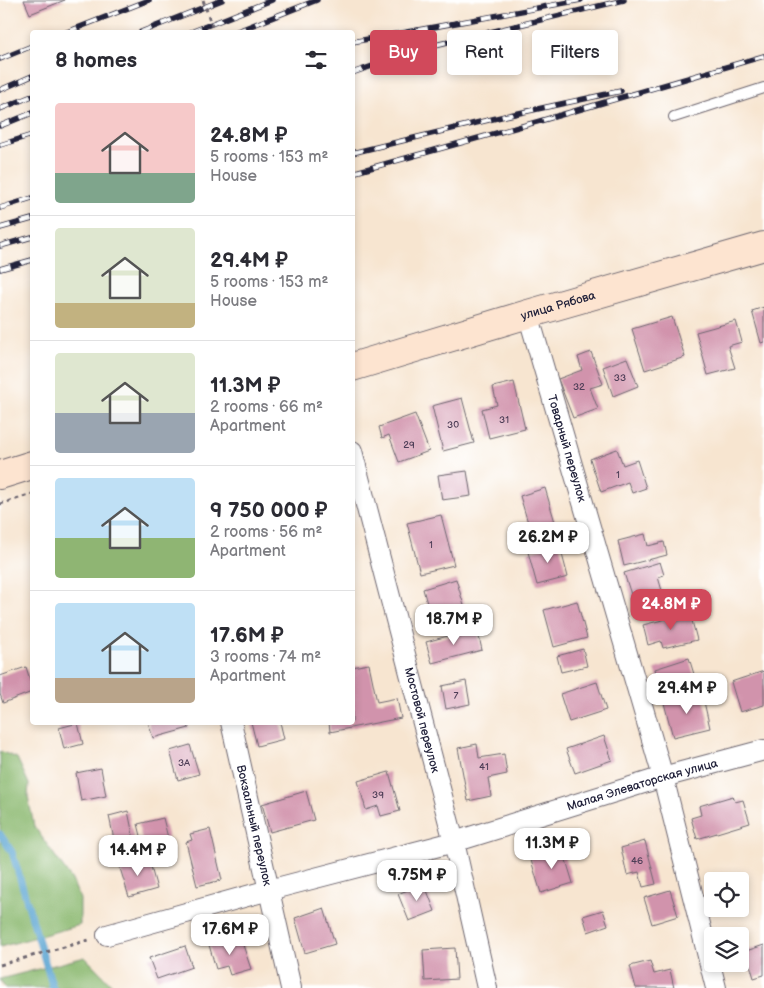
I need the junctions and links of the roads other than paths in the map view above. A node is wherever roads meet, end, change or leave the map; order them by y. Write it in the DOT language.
graph roads {
  1 [pos="764,88"];
  2 [pos="674,117"];
  3 [pos="764,246"];
  4 [pos="528,314"];
  5 [pos="355,366"];
  6 [pos="355,462"];
  7 [pos="30,466"];
  8 [pos="0,475"];
  9 [pos="232,725"];
  10 [pos="764,750"];
  11 [pos="663,777"];
  12 [pos="454,842"];
  13 [pos="269,890"];
  14 [pos="108,935"];
  15 [pos="291,988"];
  16 [pos="487,988"];
  17 [pos="716,988"];
  1 -- 2 [label="lane"];
  3 -- 4 [label="street, улица Рябова"];
  4 -- 5 [label="street, улица Рябова"];
  4 -- 11 [label="street, Товарный переулок"];
  6 -- 12 [label="street, Мостовой переулок"];
  7 -- 8 [label="street"];
  9 -- 13 [label="street, Вокзальный переулок"];
  10 -- 11 [label="street, Малая Элеваторская улица"];
  11 -- 12 [label="street, Малая Элеваторская улица"];
  11 -- 17 [label="street, Товарный переулок"];
  12 -- 13 [label="street, Малая Элеваторская улица"];
  12 -- 16 [label="street, Мостовой переулок"];
  13 -- 14 [label="street, Малая Элеваторская улица"];
  13 -- 15 [label="street, Вокзальный переулок"];
}
